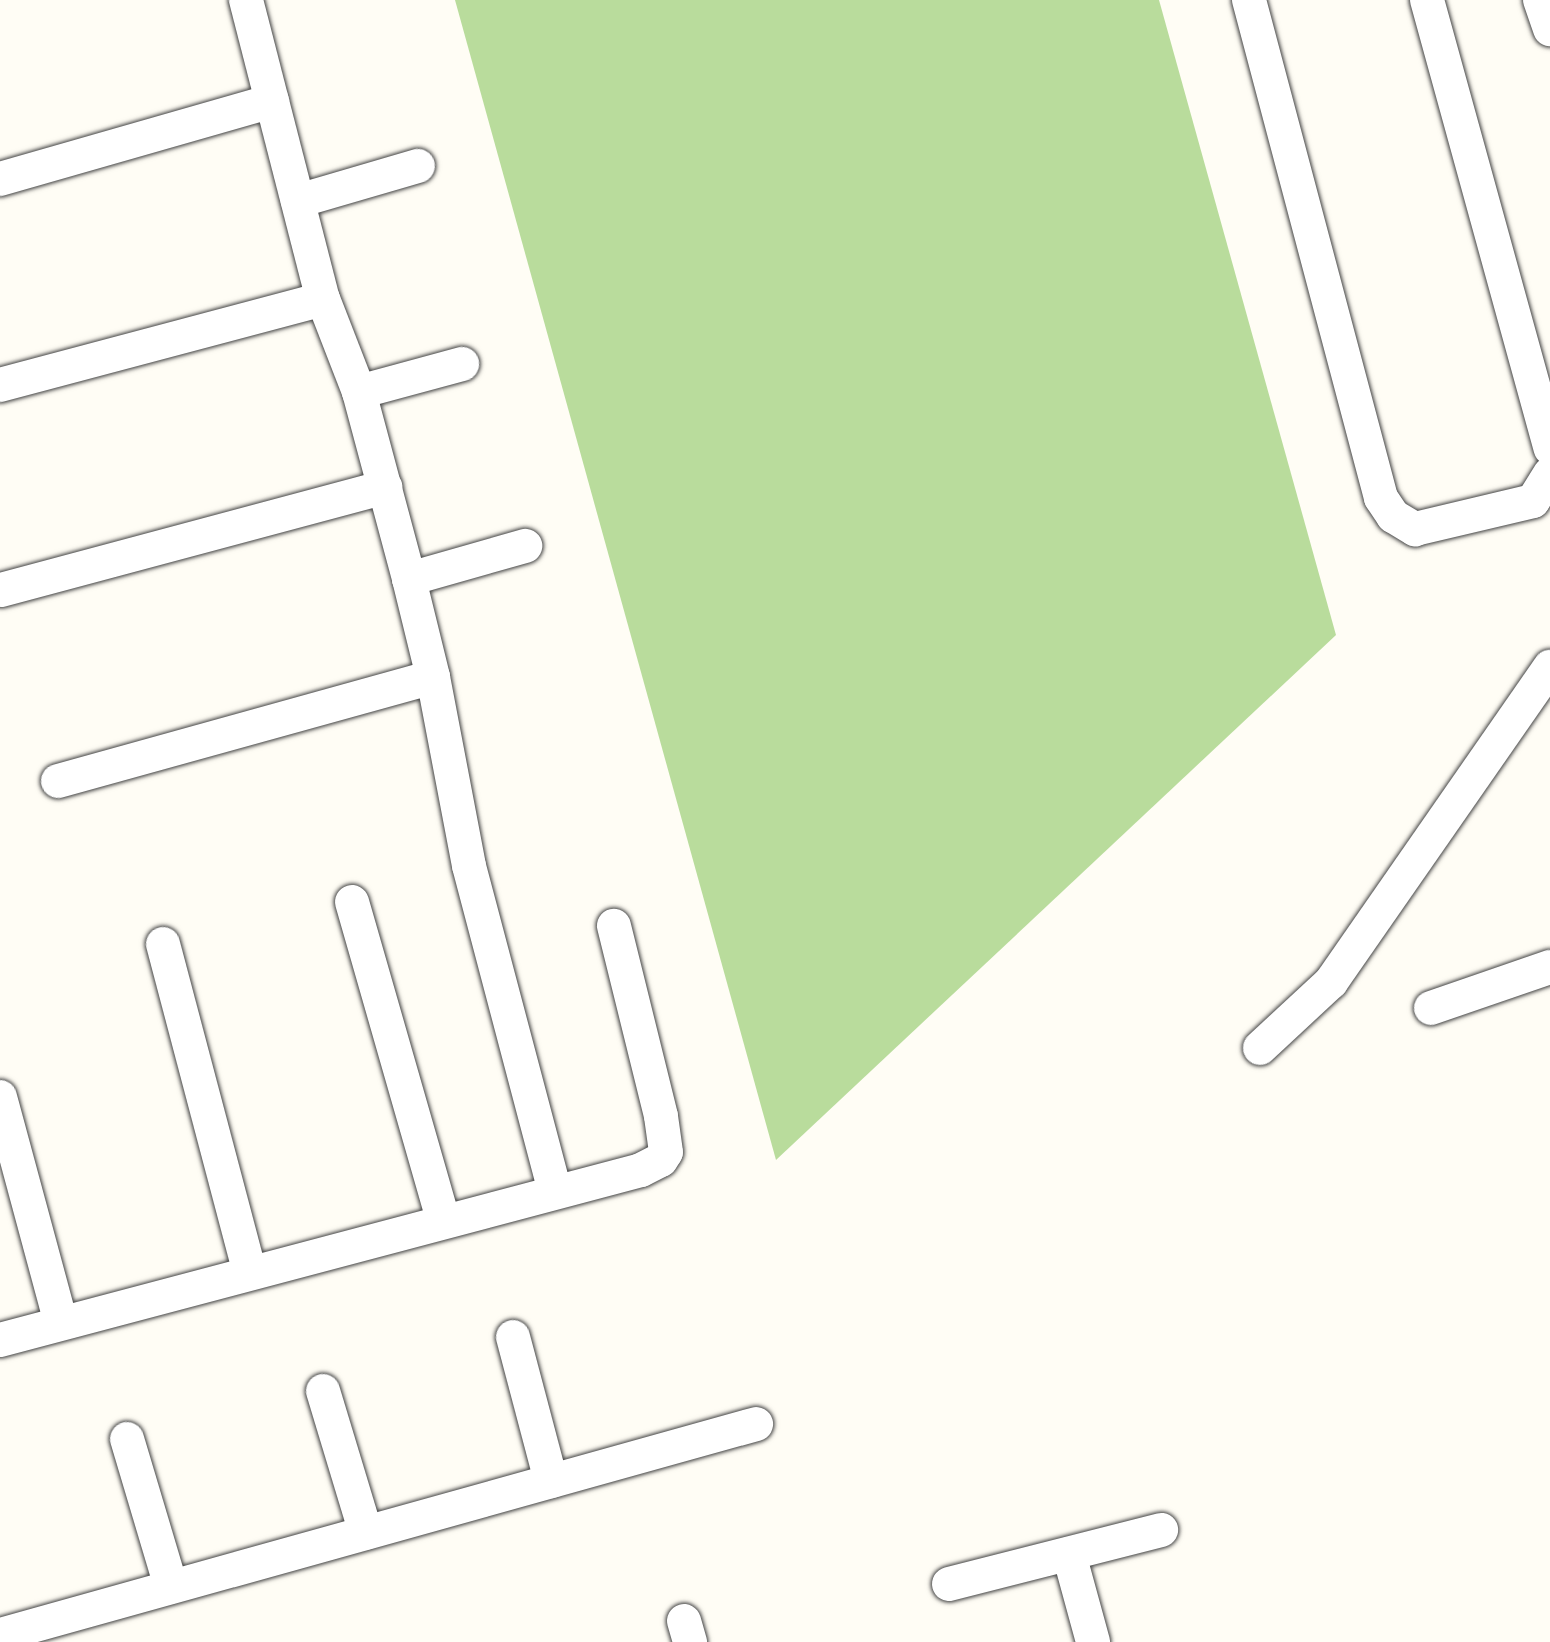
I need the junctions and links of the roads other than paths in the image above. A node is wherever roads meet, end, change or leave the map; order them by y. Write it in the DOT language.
graph roads {
  1 [pos="1249,0"];
  2 [pos="1427,0"];
  3 [pos="1540,0"];
  4 [pos="256,3"];
  5 [pos="1550,29"];
  6 [pos="272,101"];
  7 [pos="418,166"];
  8 [pos="0,179"];
  9 [pos="298,201"];
  10 [pos="323,299"];
  11 [pos="462,364"];
  12 [pos="0,385"];
  13 [pos="359,392"];
  14 [pos="1550,448"];
  15 [pos="1550,474"];
  16 [pos="385,487"];
  17 [pos="525,546"];
  18 [pos="409,579"];
  19 [pos="1,590"];
  20 [pos="433,677"];
  21 [pos="1548,678"];
  22 [pos="58,781"];
  23 [pos="352,902"];
  24 [pos="614,926"];
  25 [pos="163,944"];
  26 [pos="1550,967"];
  27 [pos="1431,1008"];
  28 [pos="1260,1048"];
  29 [pos="0,1097"];
  30 [pos="552,1183"];
  31 [pos="441,1213"];
  32 [pos="248,1265"];
  33 [pos="59,1316"];
  34 [pos="0,1321"];
  35 [pos="513,1337"];
  36 [pos="0,1340"];
  37 [pos="323,1391"];
  38 [pos="756,1424"];
  39 [pos="127,1439"];
  40 [pos="551,1481"];
  41 [pos="1161,1530"];
  42 [pos="366,1533"];
  43 [pos="1069,1554"];
  44 [pos="949,1584"];
  45 [pos="171,1587"];
  46 [pos="0,1635"];
  47 [pos="1093,1642"];
  1 -- 15 [label="street"];
  2 -- 14 [label="street"];
  3 -- 5 [label="street"];
  4 -- 6 [label="street"];
  6 -- 8 [label="street"];
  6 -- 9 [label="street"];
  7 -- 9 [label="street"];
  9 -- 10 [label="street"];
  10 -- 12 [label="street"];
  10 -- 13 [label="street"];
  11 -- 13 [label="street"];
  13 -- 16 [label="street"];
  16 -- 18 [label="street"];
  16 -- 19 [label="street"];
  17 -- 18 [label="street"];
  18 -- 20 [label="street"];
  20 -- 22 [label="street"];
  20 -- 30 [label="street"];
  21 -- 28 [label="street"];
  23 -- 31 [label="street"];
  24 -- 30 [label="street"];
  25 -- 32 [label="street"];
  26 -- 27 [label="street"];
  29 -- 33 [label="street"];
  30 -- 31 [label="street"];
  31 -- 32 [label="street"];
  32 -- 33 [label="street"];
  33 -- 34 [label="street"];
  33 -- 36 [label="street"];
  35 -- 40 [label="street"];
  37 -- 42 [label="street"];
  38 -- 40 [label="street"];
  39 -- 45 [label="street"];
  40 -- 42 [label="street"];
  41 -- 43 [label="street"];
  42 -- 45 [label="street"];
  43 -- 44 [label="street"];
  43 -- 47 [label="street"];
  45 -- 46 [label="street"];
}
